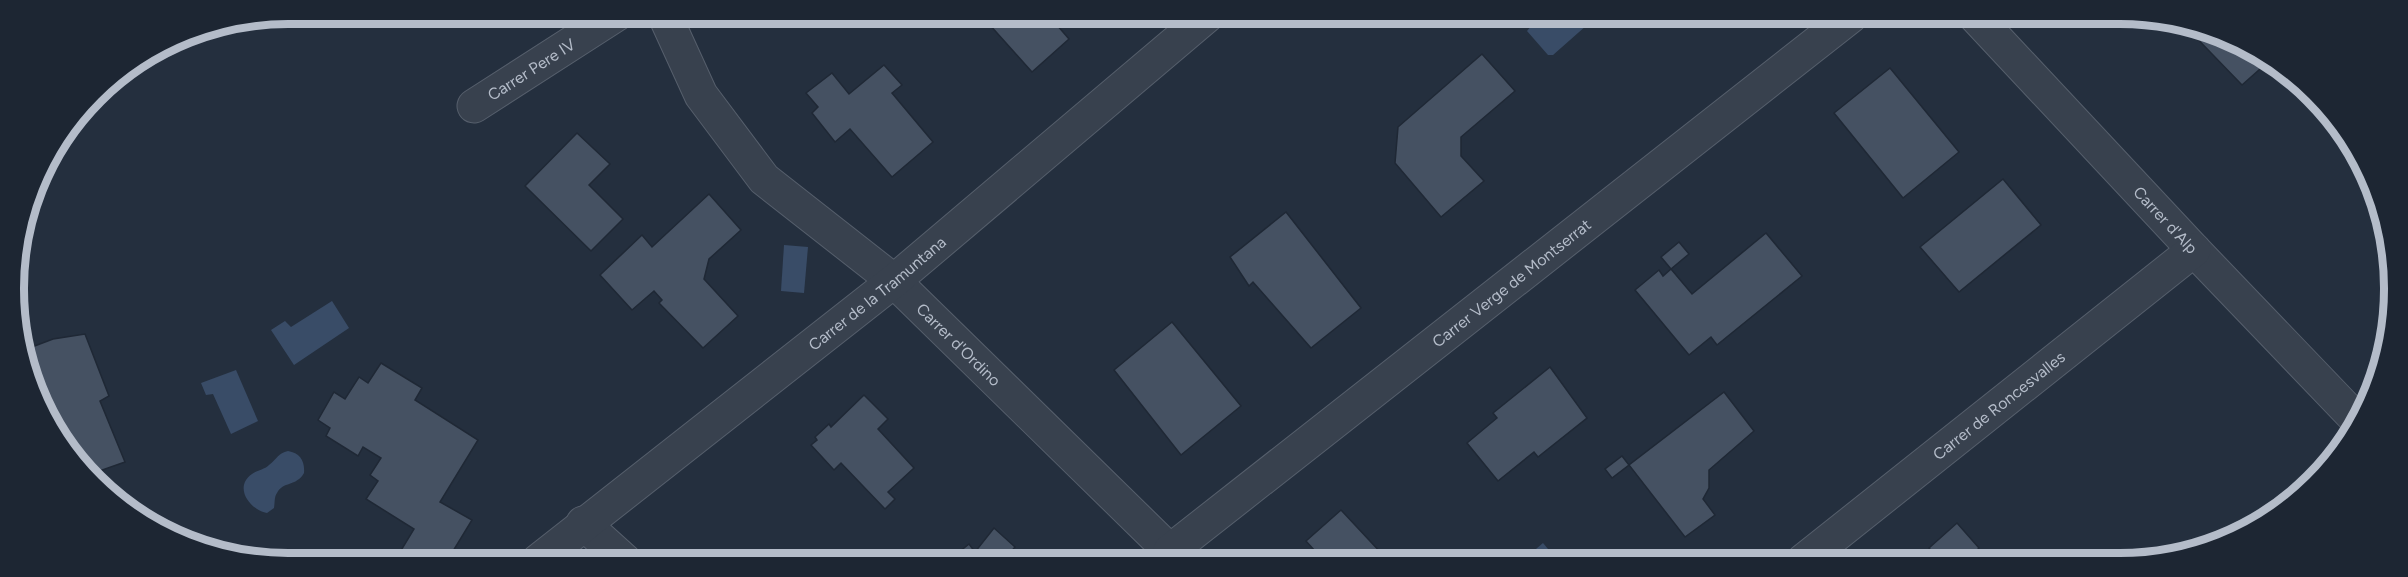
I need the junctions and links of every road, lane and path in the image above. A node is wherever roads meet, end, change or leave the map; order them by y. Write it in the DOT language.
graph roads {
  1 [pos="601,24"];
  2 [pos="669,24"];
  3 [pos="1197,24"];
  4 [pos="1840,24"];
  5 [pos="1982,24"];
  6 [pos="474,106"];
  7 [pos="2194,250"];
  8 [pos="894,281"];
  9 [pos="2352,415"];
  10 [pos="584,523"];
  11 [pos="548,553"];
  12 [pos="616,553"];
  13 [pos="1168,553"];
  14 [pos="1175,553"];
  15 [pos="1813,553"];
  1 -- 6 [label="street, Carrer Pere IV"];
  2 -- 8 [label="street, Carrer d'Ordino"];
  3 -- 8 [label="street, Carrer de la Tramuntana"];
  4 -- 14 [label="street, Carrer Verge de Montserrat"];
  5 -- 7 [label="street, Carrer d'Alp"];
  7 -- 9 [label="street, Carrer d'Alp"];
  7 -- 15 [label="street, Carrer de Roncesvalles"];
  8 -- 10 [label="street, Carrer de la Tramuntana"];
  8 -- 13 [label="street, Carrer d'Ordino"];
  10 -- 11 [label="street, Carrer de la Tramuntana"];
  10 -- 12 [label="street"];
}
